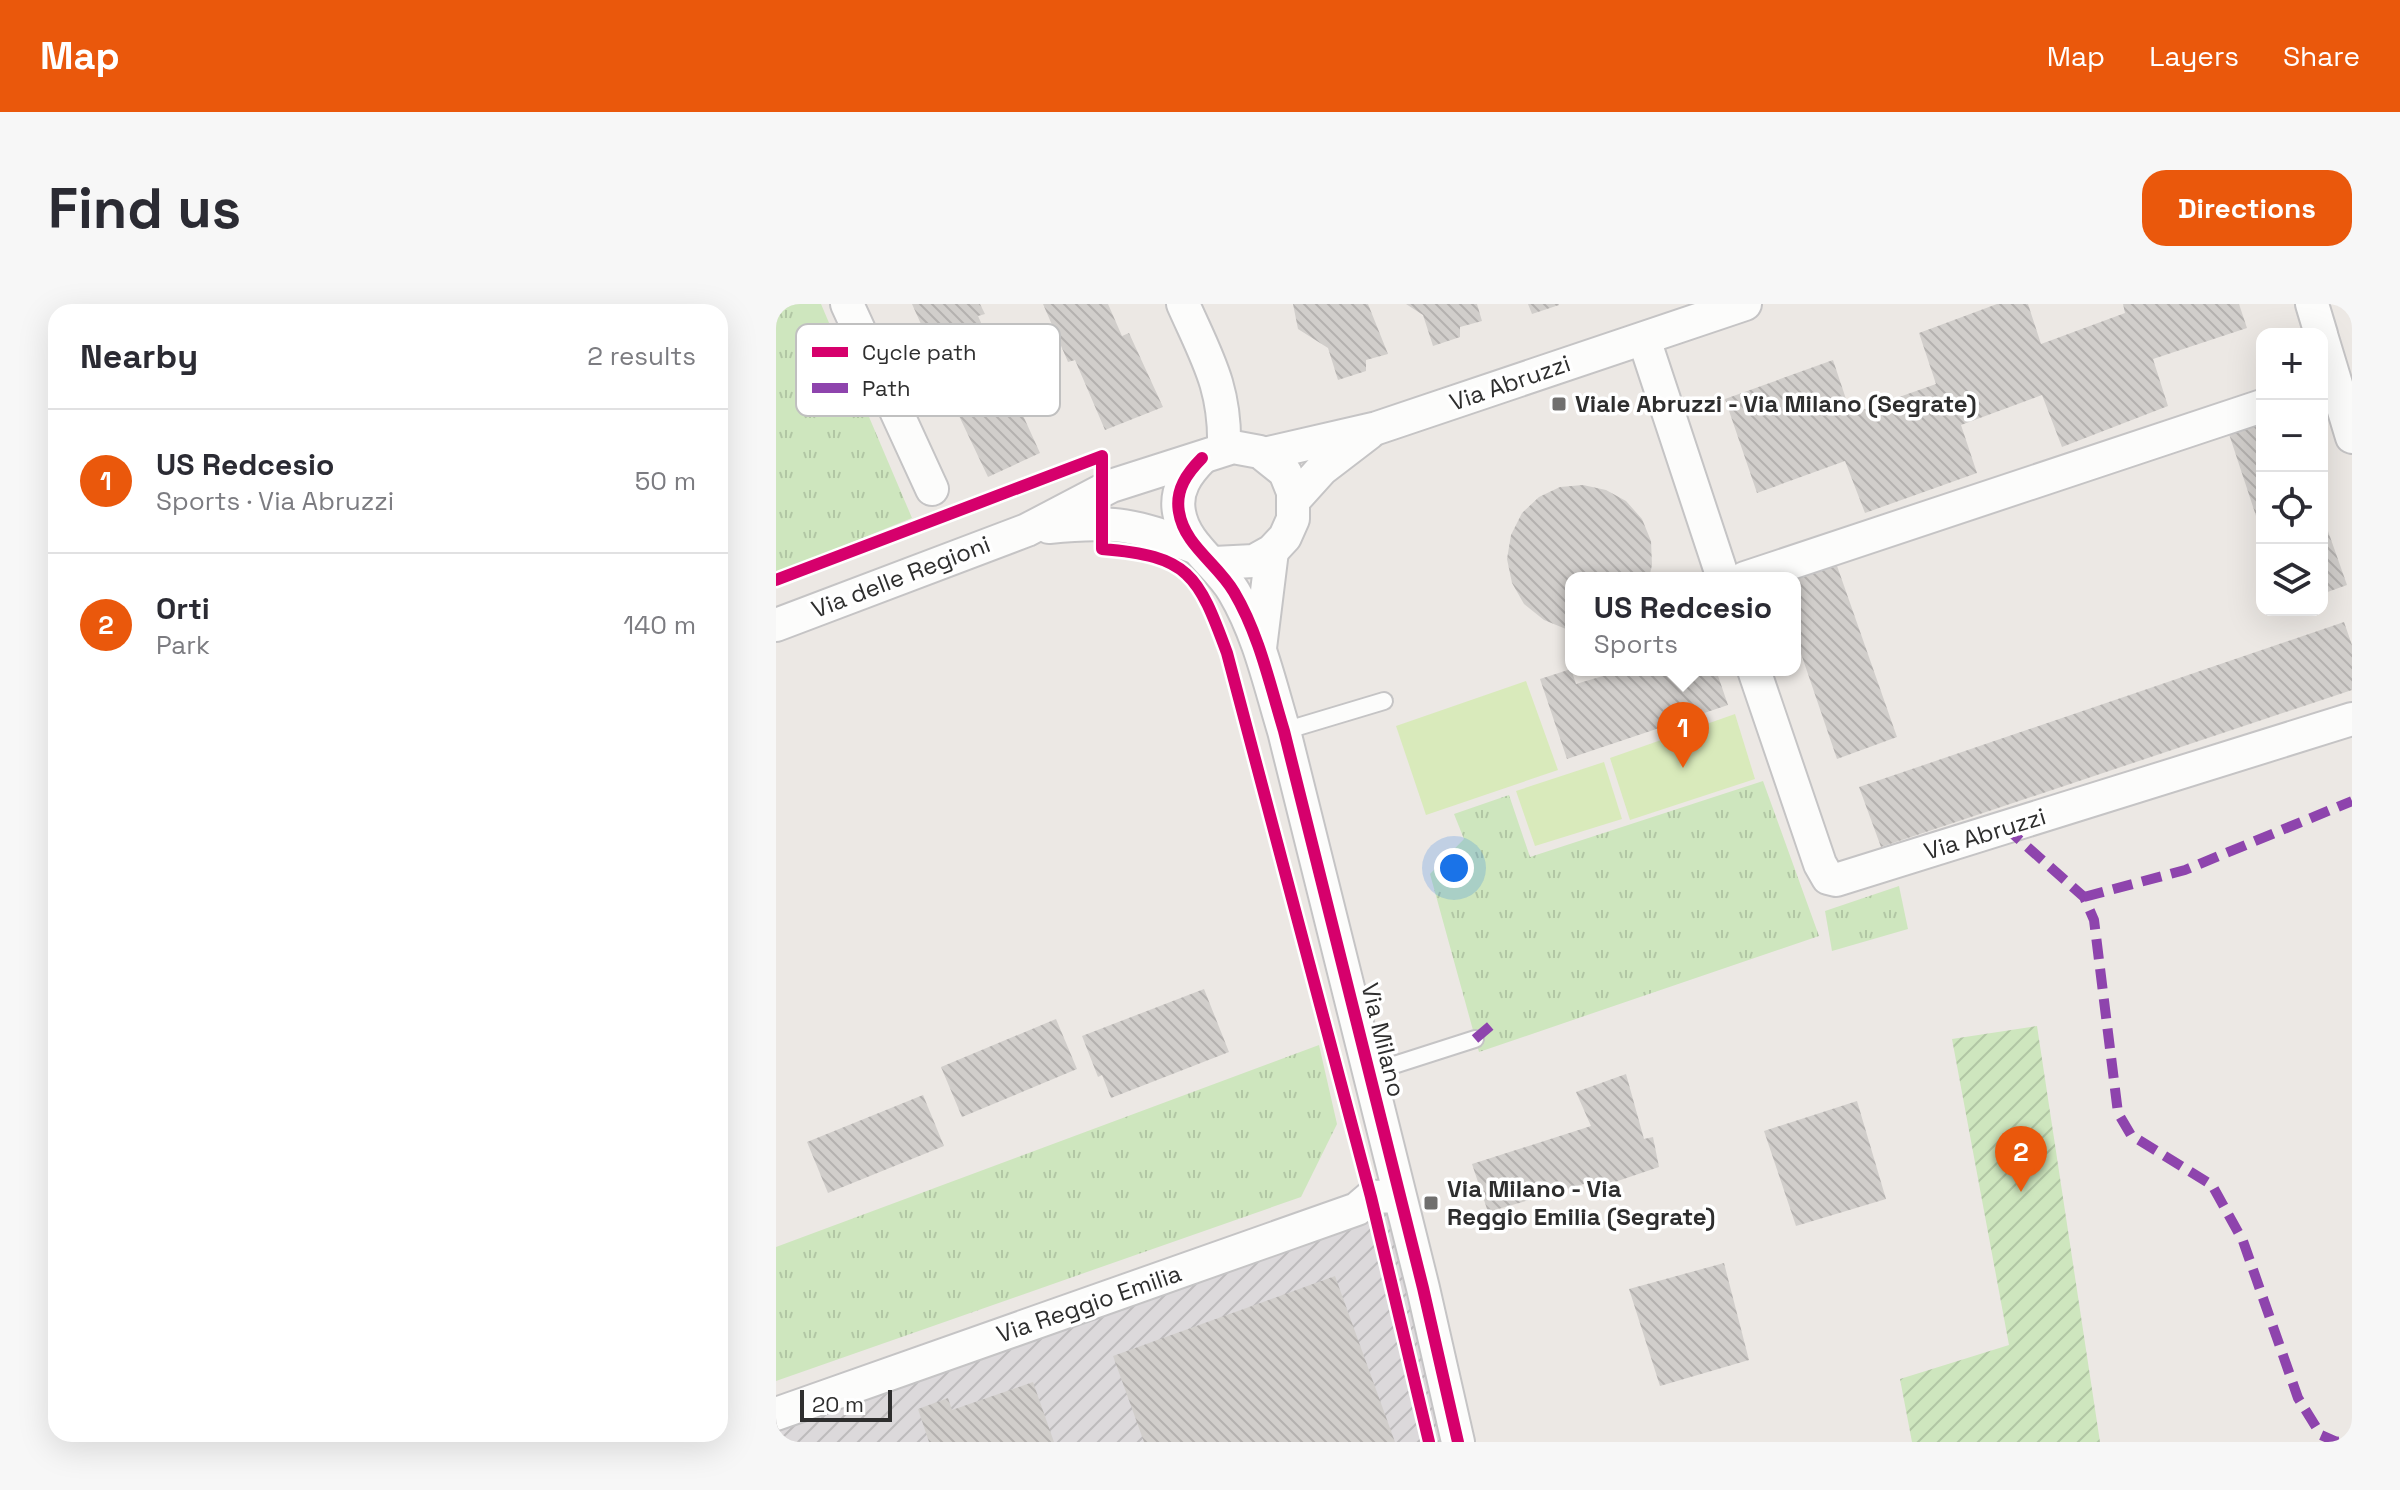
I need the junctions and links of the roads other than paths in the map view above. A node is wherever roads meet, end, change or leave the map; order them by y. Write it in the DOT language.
graph roads {
  1 [pos="847,304"];
  2 [pos="1183,304"];
  3 [pos="1745,304"];
  4 [pos="2312,304"];
  5 [pos="856,324"];
  6 [pos="2319,328"];
  7 [pos="1644,339"];
  8 [pos="2329,384"];
  9 [pos="2256,408"];
  10 [pos="898,416"];
  11 [pos="1377,428"];
  12 [pos="2352,437"];
  13 [pos="1213,454"];
  14 [pos="1264,454"];
  15 [pos="932,489"];
  16 [pos="1294,500"];
  17 [pos="1027,530"];
  18 [pos="1272,551"];
  19 [pos="1206,556"];
  20 [pos="1721,572"];
  21 [pos="1763,572"];
  22 [pos="776,625"];
  23 [pos="1260,651"];
  24 [pos="1756,676"];
  25 [pos="1384,701"];
  26 [pos="2352,719"];
  27 [pos="1284,731"];
  28 [pos="1475,1039"];
  29 [pos="1369,1073"];
  30 [pos="1399,1196"];
  31 [pos="776,1414"];
  32 [pos="1458,1442"];
  1 -- 5 [label="street"];
  2 -- 13 [label="street"];
  3 -- 7 [label="street, Via Abruzzi"];
  4 -- 6 [label="street"];
  7 -- 11 [label="street, Via Abruzzi"];
  7 -- 20 [label="street"];
  8 -- 12 [label="street"];
  9 -- 21 [label="street"];
  10 -- 15 [label="street"];
  11 -- 14 [label="street, Via Abruzzi"];
  11 -- 16 [label="street, Via Abruzzi"];
  13 -- 14 [label="street"];
  13 -- 17 [label="street"];
  13 -- 19 [label="street"];
  14 -- 16 [label="street"];
  16 -- 18 [label="street"];
  17 -- 19 [label="street"];
  17 -- 22 [label="street, Via delle Regioni"];
  18 -- 19 [label="street"];
  18 -- 23 [label="street"];
  19 -- 23 [label="street, Via Milano"];
  23 -- 27 [label="street, Via Milano"];
  24 -- 26 [label="street, Via Abruzzi"];
  25 -- 27 [label="lane"];
  27 -- 29 [label="street, Via Milano"];
  28 -- 29 [label="lane"];
  29 -- 30 [label="street, Via Milano"];
  30 -- 31 [label="street, Via Reggio Emilia"];
  30 -- 32 [label="street, Via Milano"];
}
